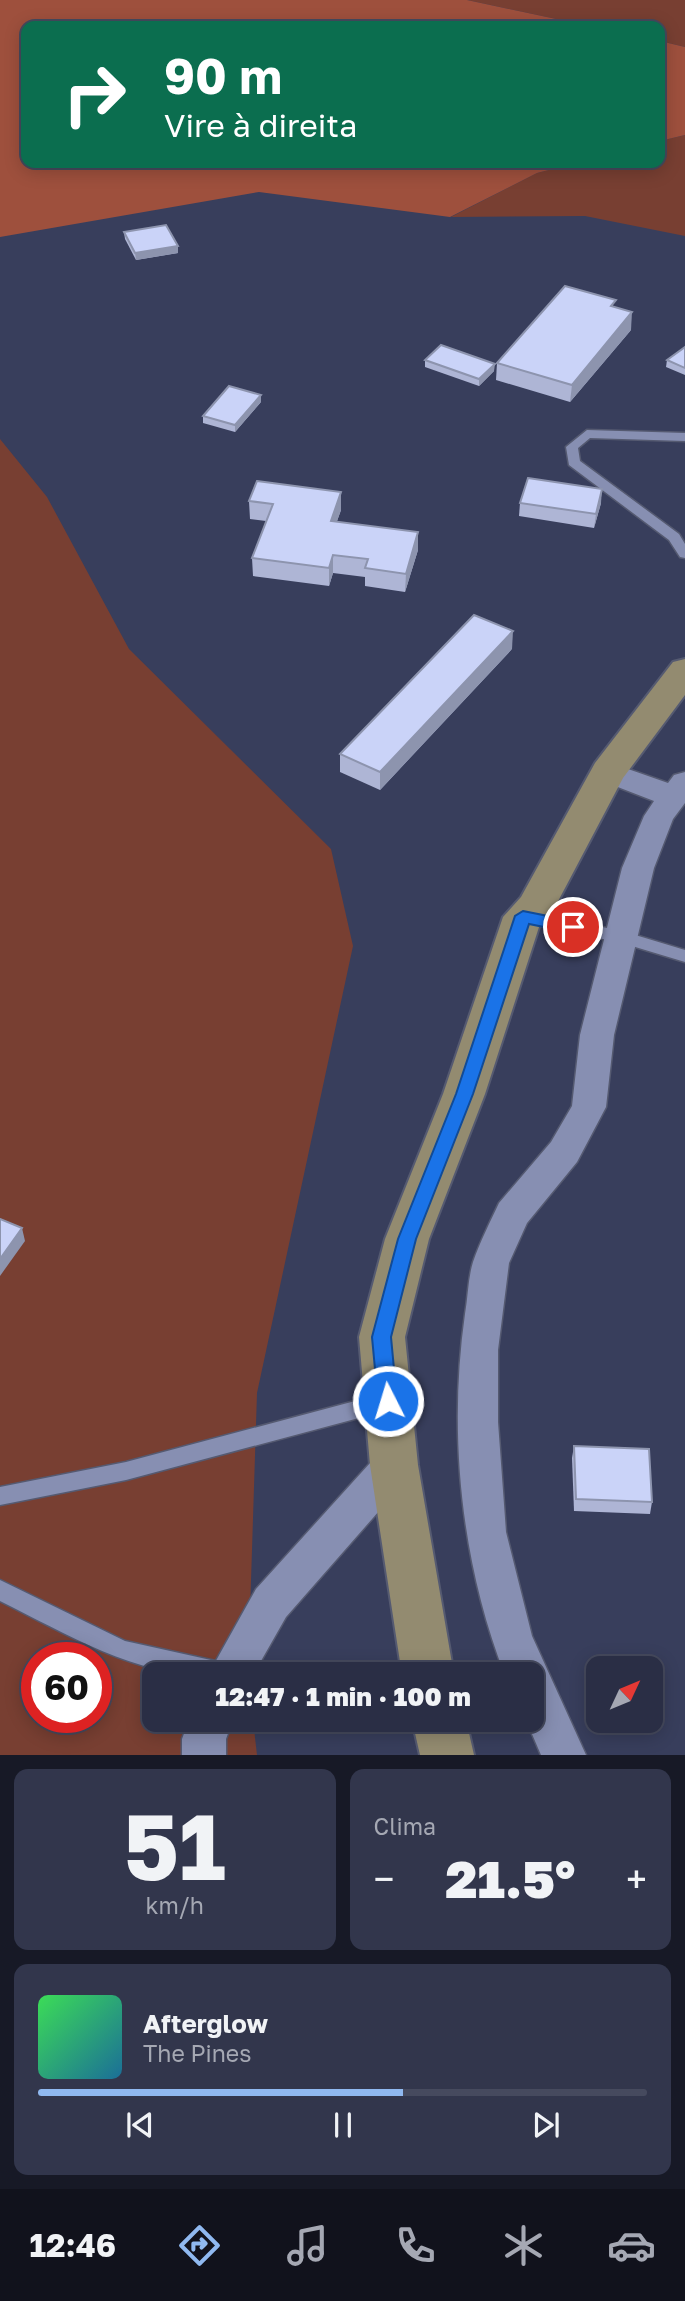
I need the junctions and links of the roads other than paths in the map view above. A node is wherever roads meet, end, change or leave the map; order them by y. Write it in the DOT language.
graph roads {
  1 [pos="685,437"];
  2 [pos="685,554"];
  3 [pos="685,670"];
  4 [pos="608,772"];
  5 [pos="679,790"];
  6 [pos="523,916"];
  7 [pos="622,937"];
  8 [pos="685,956"];
  9 [pos="388,1401"];
  10 [pos="394,1465"];
  11 [pos="0,1496"];
  12 [pos="0,1590"];
  13 [pos="174,1662"];
  14 [pos="236,1662"];
  15 [pos="426,1662"];
  16 [pos="522,1662"];
  17 [pos="544,1712"];
  18 [pos="207,1732"];
  19 [pos="442,1732"];
  20 [pos="204,1755"];
  21 [pos="447,1755"];
  22 [pos="564,1755"];
  1 -- 2 [label="lane"];
  3 -- 4 [label="main road"];
  4 -- 5 [label="street"];
  4 -- 6 [label="main road"];
  5 -- 7 [label="street"];
  6 -- 7 [label="lane"];
  6 -- 9 [label="main road"];
  7 -- 8 [label="lane"];
  7 -- 16 [label="street"];
  9 -- 10 [label="main road"];
  9 -- 11 [label="lane"];
  10 -- 14 [label="street"];
  10 -- 15 [label="main road"];
  12 -- 13 [label="lane"];
  17 -- 22 [label="street"];
  18 -- 20 [label="street"];
  19 -- 21 [label="main road"];
}
